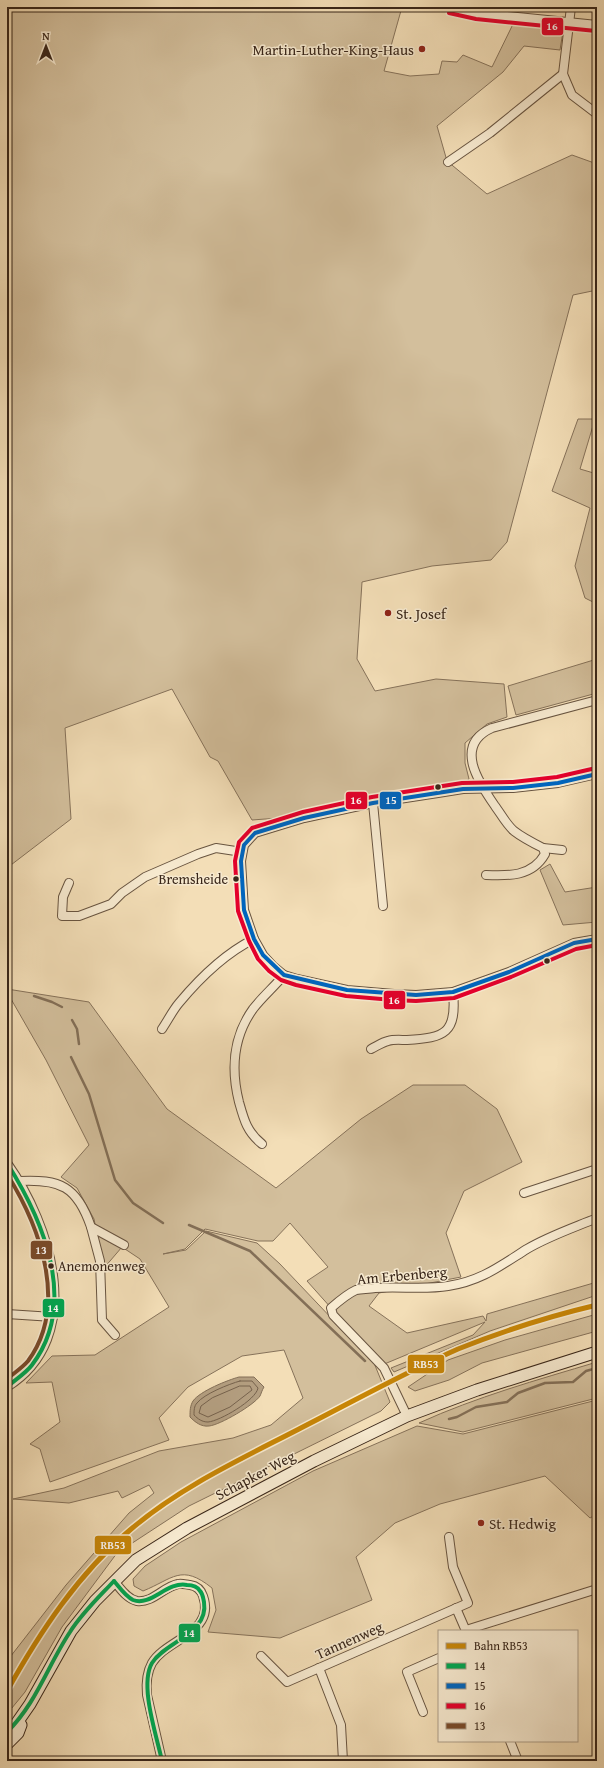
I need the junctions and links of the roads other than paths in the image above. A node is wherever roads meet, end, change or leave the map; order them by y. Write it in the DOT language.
graph roads {
  1 [pos="450,7"];
  2 [pos="571,7"];
  3 [pos="569,22"];
  4 [pos="597,25"];
  5 [pos="563,74"];
  6 [pos="597,114"];
  7 [pos="448,162"];
  8 [pos="597,700"];
  9 [pos="597,774"];
  10 [pos="483,789"];
  11 [pos="373,804"];
  12 [pos="543,848"];
  13 [pos="562,850"];
  14 [pos="242,852"];
  15 [pos="486,875"];
  16 [pos="69,883"];
  17 [pos="383,906"];
  18 [pos="254,939"];
  19 [pos="597,939"];
  20 [pos="284,975"];
  21 [pos="453,992"];
  22 [pos="162,1029"];
  23 [pos="371,1049"];
  24 [pos="262,1144"];
  25 [pos="7,1163"];
  26 [pos="597,1169"];
  27 [pos="19,1180"];
  28 [pos="524,1193"];
  29 [pos="597,1218"];
  30 [pos="91,1227"];
  31 [pos="124,1245"];
  32 [pos="7,1314"];
  33 [pos="53,1317"];
  34 [pos="115,1335"];
  35 [pos="597,1352"];
  36 [pos="7,1387"];
  37 [pos="406,1416"];
  38 [pos="449,1537"];
  39 [pos="114,1581"];
  40 [pos="597,1589"];
  41 [pos="456,1608"];
  42 [pos="466,1630"];
  43 [pos="261,1656"];
  44 [pos="438,1658"];
  45 [pos="319,1668"];
  46 [pos="30,1704"];
  47 [pos="423,1712"];
  48 [pos="7,1732"];
  49 [pos="510,1742"];
  50 [pos="7,1744"];
  51 [pos="162,1761"];
  52 [pos="343,1761"];
  53 [pos="518,1761"];
  1 -- 3 [label="street"];
  2 -- 3 [label="street"];
  3 -- 4 [label="street"];
  3 -- 5 [label="street"];
  5 -- 6 [label="street"];
  5 -- 7 [label="street"];
  8 -- 10 [label="street"];
  9 -- 10 [label="street"];
  10 -- 11 [label="street"];
  10 -- 12 [label="street"];
  11 -- 14 [label="street"];
  11 -- 17 [label="street"];
  12 -- 13 [label="street"];
  12 -- 15 [label="street"];
  14 -- 16 [label="street"];
  14 -- 18 [label="street"];
  18 -- 20 [label="street"];
  18 -- 22 [label="street"];
  19 -- 21 [label="street"];
  20 -- 21 [label="street"];
  20 -- 24 [label="street"];
  21 -- 23 [label="street"];
  25 -- 27 [label="street"];
  26 -- 28 [label="street"];
  27 -- 30 [label="street"];
  27 -- 33 [label="street"];
  29 -- 37 [label="street, Am Erbenberg"];
  30 -- 31 [label="street"];
  30 -- 34 [label="street"];
  32 -- 33 [label="street"];
  33 -- 36 [label="street"];
  35 -- 37 [label="street, Schapker Weg"];
  37 -- 39 [label="street, Schapker Weg"];
  38 -- 41 [label="street"];
  39 -- 46 [label="street, Schapker Weg"];
  39 -- 51 [label="street"];
  40 -- 42 [label="street"];
  41 -- 42 [label="street"];
  41 -- 45 [label="street, Tannenweg"];
  43 -- 45 [label="street, Tannenweg"];
  44 -- 47 [label="street"];
  45 -- 52 [label="street"];
  46 -- 48 [label="street, Schapker Weg"];
  46 -- 50 [label="street"];
  49 -- 53 [label="street"];
}
